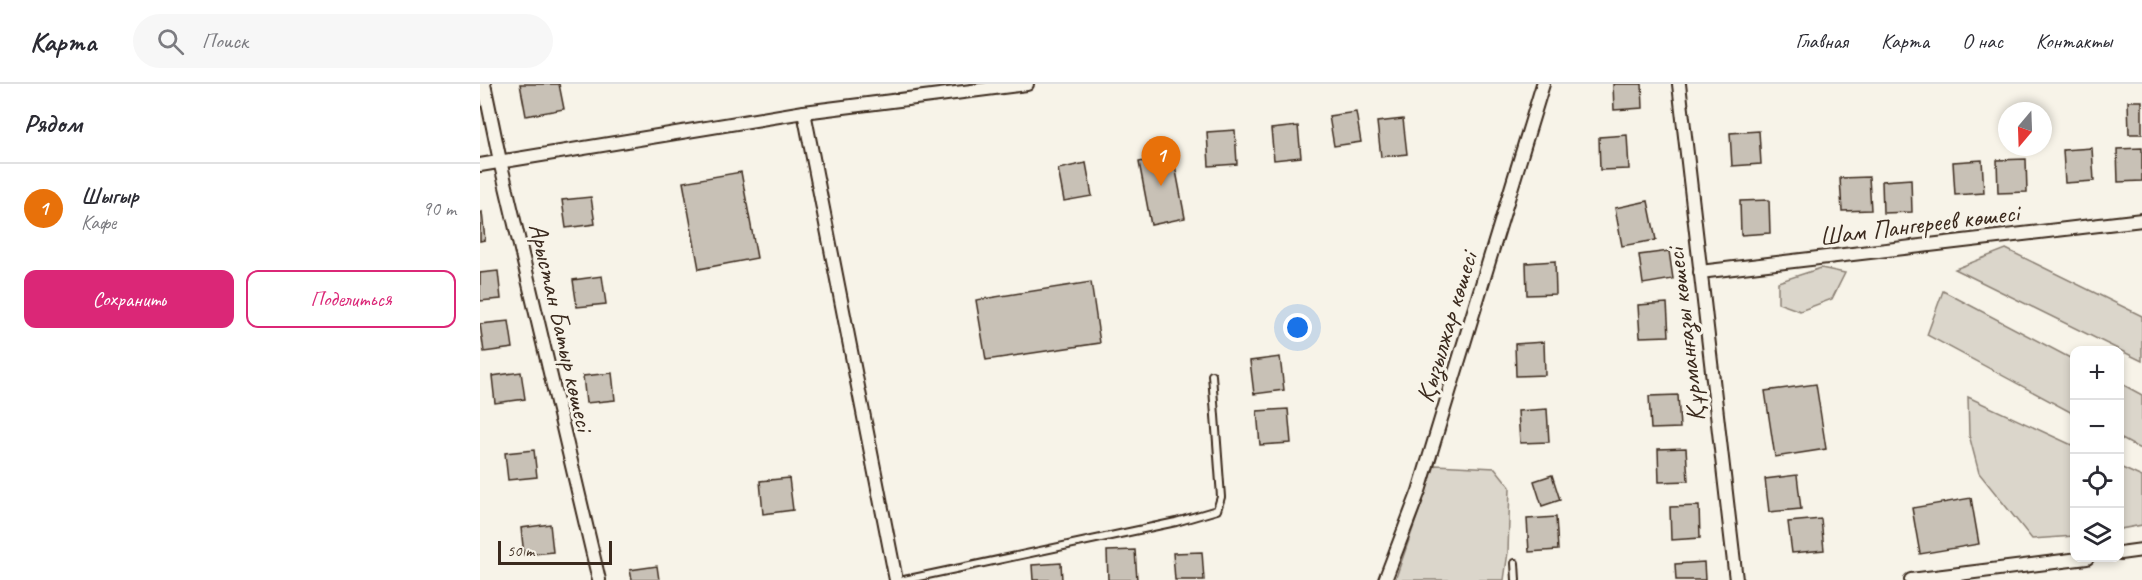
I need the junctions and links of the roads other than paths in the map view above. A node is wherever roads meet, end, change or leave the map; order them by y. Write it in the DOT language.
graph roads {
  1 [pos="484,84"];
  2 [pos="1027,84"];
  3 [pos="1543,84"];
  4 [pos="1678,84"];
  5 [pos="804,112"];
  6 [pos="500,161"];
  7 [pos="480,165"];
  8 [pos="2142,220"];
  9 [pos="1700,272"];
  10 [pos="1212,375"];
  11 [pos="2142,550"];
  12 [pos="2124,552"];
  13 [pos="2070,560"];
  14 [pos="1515,564"];
  15 [pos="599,580"];
  16 [pos="896,580"];
  17 [pos="904,580"];
  18 [pos="1385,580"];
  19 [pos="1516,580"];
  20 [pos="1736,580"];
  21 [pos="1911,580"];
  1 -- 6 [label="street, Арыстан Батыр көшесі"];
  2 -- 5 [label="street"];
  3 -- 18 [label="street, Қызылжар көшесі"];
  4 -- 9 [label="street, Құрманғазы көшесі"];
  5 -- 6 [label="street"];
  5 -- 16 [label="street"];
  6 -- 7 [label="street"];
  6 -- 15 [label="street, Арыстан Батыр көшесі"];
  8 -- 9 [label="street, Шам Пангереев көшесі"];
  9 -- 20 [label="street, Құрманғазы көшесі"];
  10 -- 17 [label="lane"];
  11 -- 12 [label="street"];
  13 -- 21 [label="street"];
  14 -- 19 [label="lane"];
}
